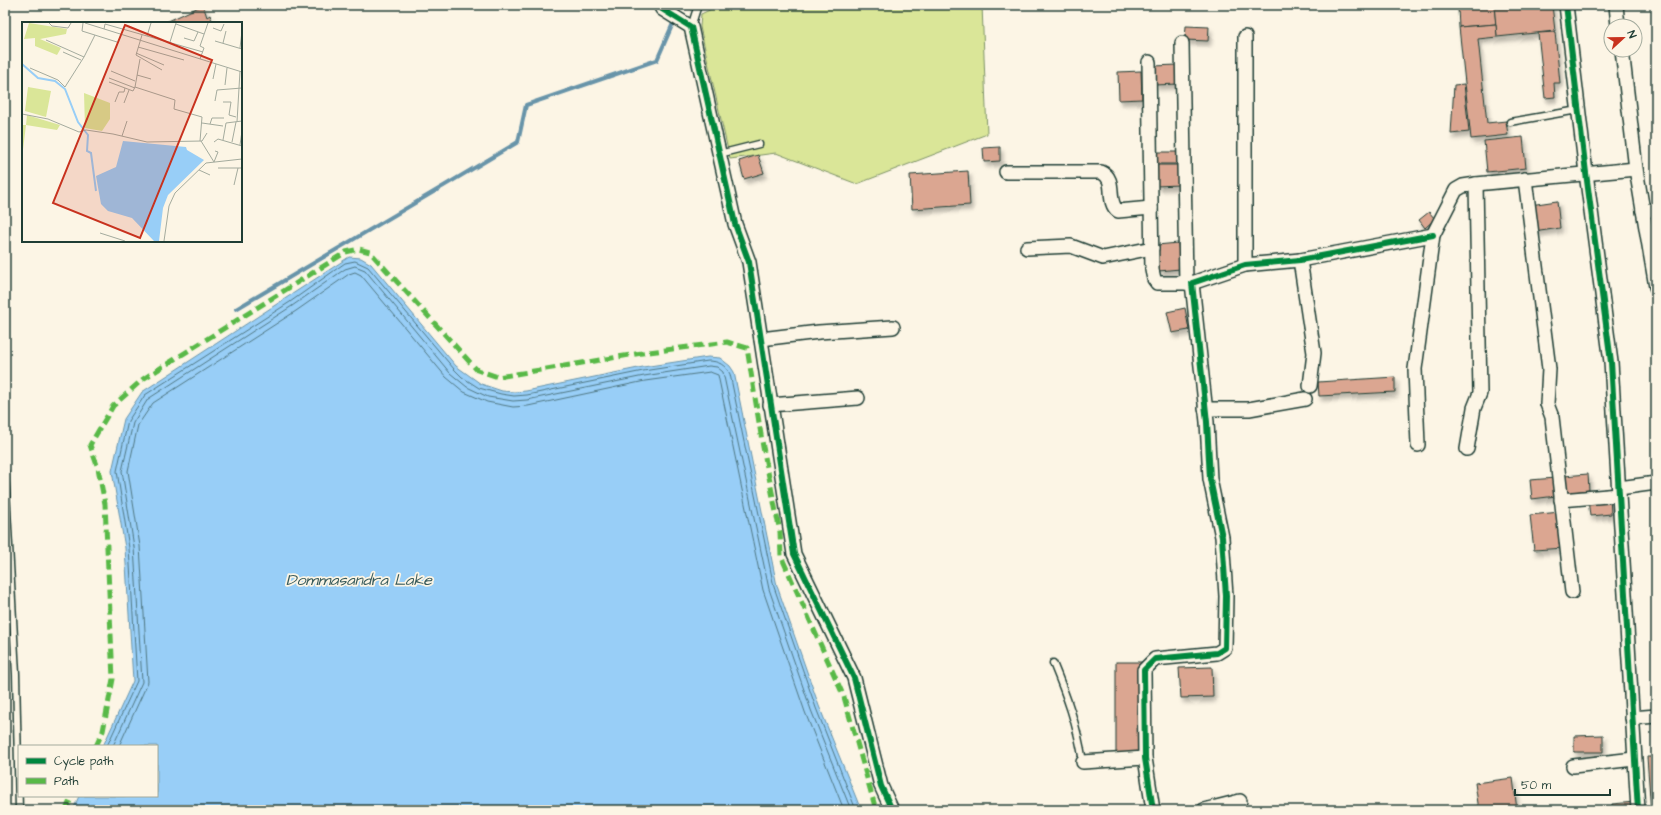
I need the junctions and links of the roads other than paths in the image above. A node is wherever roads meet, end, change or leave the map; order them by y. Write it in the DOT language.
graph roads {
  1 [pos="660,5"];
  2 [pos="698,5"];
  3 [pos="1566,5"];
  4 [pos="1616,5"];
  5 [pos="1617,18"];
  6 [pos="691,27"];
  7 [pos="1245,36"];
  8 [pos="1182,43"];
  9 [pos="1623,58"];
  10 [pos="1149,62"];
  11 [pos="1578,110"];
  12 [pos="1510,122"];
  13 [pos="759,144"];
  14 [pos="719,154"];
  15 [pos="1636,169"];
  16 [pos="1006,172"];
  17 [pos="1586,174"];
  18 [pos="1525,179"];
  19 [pos="1476,184"];
  20 [pos="1152,208"];
  21 [pos="1650,211"];
  22 [pos="1433,235"];
  23 [pos="1027,248"];
  24 [pos="1152,248"];
  25 [pos="1300,260"];
  26 [pos="1245,265"];
  27 [pos="1189,283"];
  28 [pos="1656,287"];
  29 [pos="893,327"];
  30 [pos="761,339"];
  31 [pos="1310,386"];
  32 [pos="858,398"];
  33 [pos="1304,399"];
  34 [pos="770,405"];
  35 [pos="1206,409"];
  36 [pos="1418,445"];
  37 [pos="1466,449"];
  38 [pos="5,472"];
  39 [pos="1656,484"];
  40 [pos="1619,491"];
  41 [pos="1561,500"];
  42 [pos="1572,592"];
  43 [pos="1053,663"];
  44 [pos="1656,716"];
  45 [pos="1632,718"];
  46 [pos="1145,758"];
  47 [pos="1634,758"];
  48 [pos="1083,762"];
  49 [pos="18,765"];
  50 [pos="1573,766"];
  51 [pos="19,797"];
  52 [pos="1240,801"];
  53 [pos="19,810"];
  54 [pos="892,810"];
  55 [pos="1153,810"];
  56 [pos="1204,810"];
  57 [pos="1638,810"];
  1 -- 6 [label="street"];
  2 -- 6 [label="lane"];
  3 -- 11 [label="street"];
  4 -- 5 [label="street"];
  6 -- 14 [label="street"];
  7 -- 26 [label="street"];
  8 -- 27 [label="street"];
  9 -- 15 [label="street"];
  10 -- 20 [label="street"];
  11 -- 12 [label="lane"];
  11 -- 17 [label="street"];
  13 -- 14 [label="lane"];
  14 -- 30 [label="street"];
  15 -- 17 [label="street"];
  15 -- 21 [label="street"];
  16 -- 20 [label="street"];
  17 -- 18 [label="street"];
  17 -- 40 [label="street"];
  18 -- 19 [label="street"];
  18 -- 41 [label="street"];
  19 -- 22 [label="street"];
  19 -- 37 [label="street"];
  20 -- 24 [label="street"];
  21 -- 28 [label="street"];
  22 -- 25 [label="street"];
  22 -- 36 [label="street"];
  23 -- 24 [label="street"];
  24 -- 27 [label="street"];
  25 -- 26 [label="street"];
  25 -- 31 [label="street"];
  26 -- 27 [label="street"];
  27 -- 35 [label="street"];
  29 -- 30 [label="street"];
  30 -- 34 [label="street"];
  32 -- 34 [label="street"];
  33 -- 35 [label="street"];
  34 -- 54 [label="street"];
  35 -- 46 [label="street"];
  38 -- 49 [label="lane"];
  39 -- 40 [label="street"];
  40 -- 41 [label="street"];
  40 -- 45 [label="street"];
  41 -- 42 [label="street"];
  43 -- 48 [label="lane"];
  44 -- 45 [label="street"];
  45 -- 47 [label="street"];
  46 -- 48 [label="street"];
  46 -- 55 [label="street"];
  47 -- 50 [label="street"];
  47 -- 57 [label="street"];
  51 -- 53 [label="lane"];
  52 -- 56 [label="street"];
}
